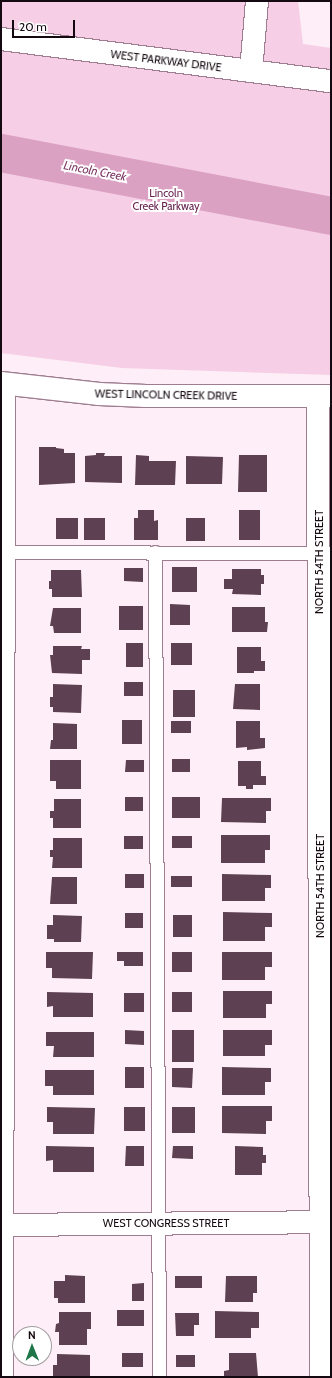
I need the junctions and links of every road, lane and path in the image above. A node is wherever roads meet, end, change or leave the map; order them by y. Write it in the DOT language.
graph roads {
  1 [pos="257,1"];
  2 [pos="1,39"];
  3 [pos="251,71"];
  4 [pos="331,81"];
  5 [pos="2,384"];
  6 [pos="325,396"];
  7 [pos="2,552"];
  8 [pos="156,552"];
  9 [pos="325,553"];
  10 [pos="326,1222"];
  11 [pos="159,1223"];
  12 [pos="2,1225"];
  13 [pos="2,1377"];
  14 [pos="159,1377"];
  15 [pos="321,1377"];
  1 -- 3 [label="street"];
  2 -- 3 [label="street, WEST PARKWAY DRIVE"];
  3 -- 4 [label="street, WEST PARKWAY DRIVE"];
  5 -- 6 [label="street, WEST LINCOLN CREEK DRIVE"];
  5 -- 7 [label="street"];
  6 -- 9 [label="street, NORTH 54TH STREET"];
  7 -- 8 [label="lane"];
  7 -- 12 [label="street"];
  8 -- 9 [label="lane"];
  8 -- 11 [label="lane"];
  9 -- 10 [label="street, NORTH 54TH STREET"];
  10 -- 11 [label="street, WEST CONGRESS STREET"];
  10 -- 15 [label="street, NORTH 54TH STREET"];
  11 -- 12 [label="street, WEST CONGRESS STREET"];
  11 -- 14 [label="lane"];
  12 -- 13 [label="street"];
}
